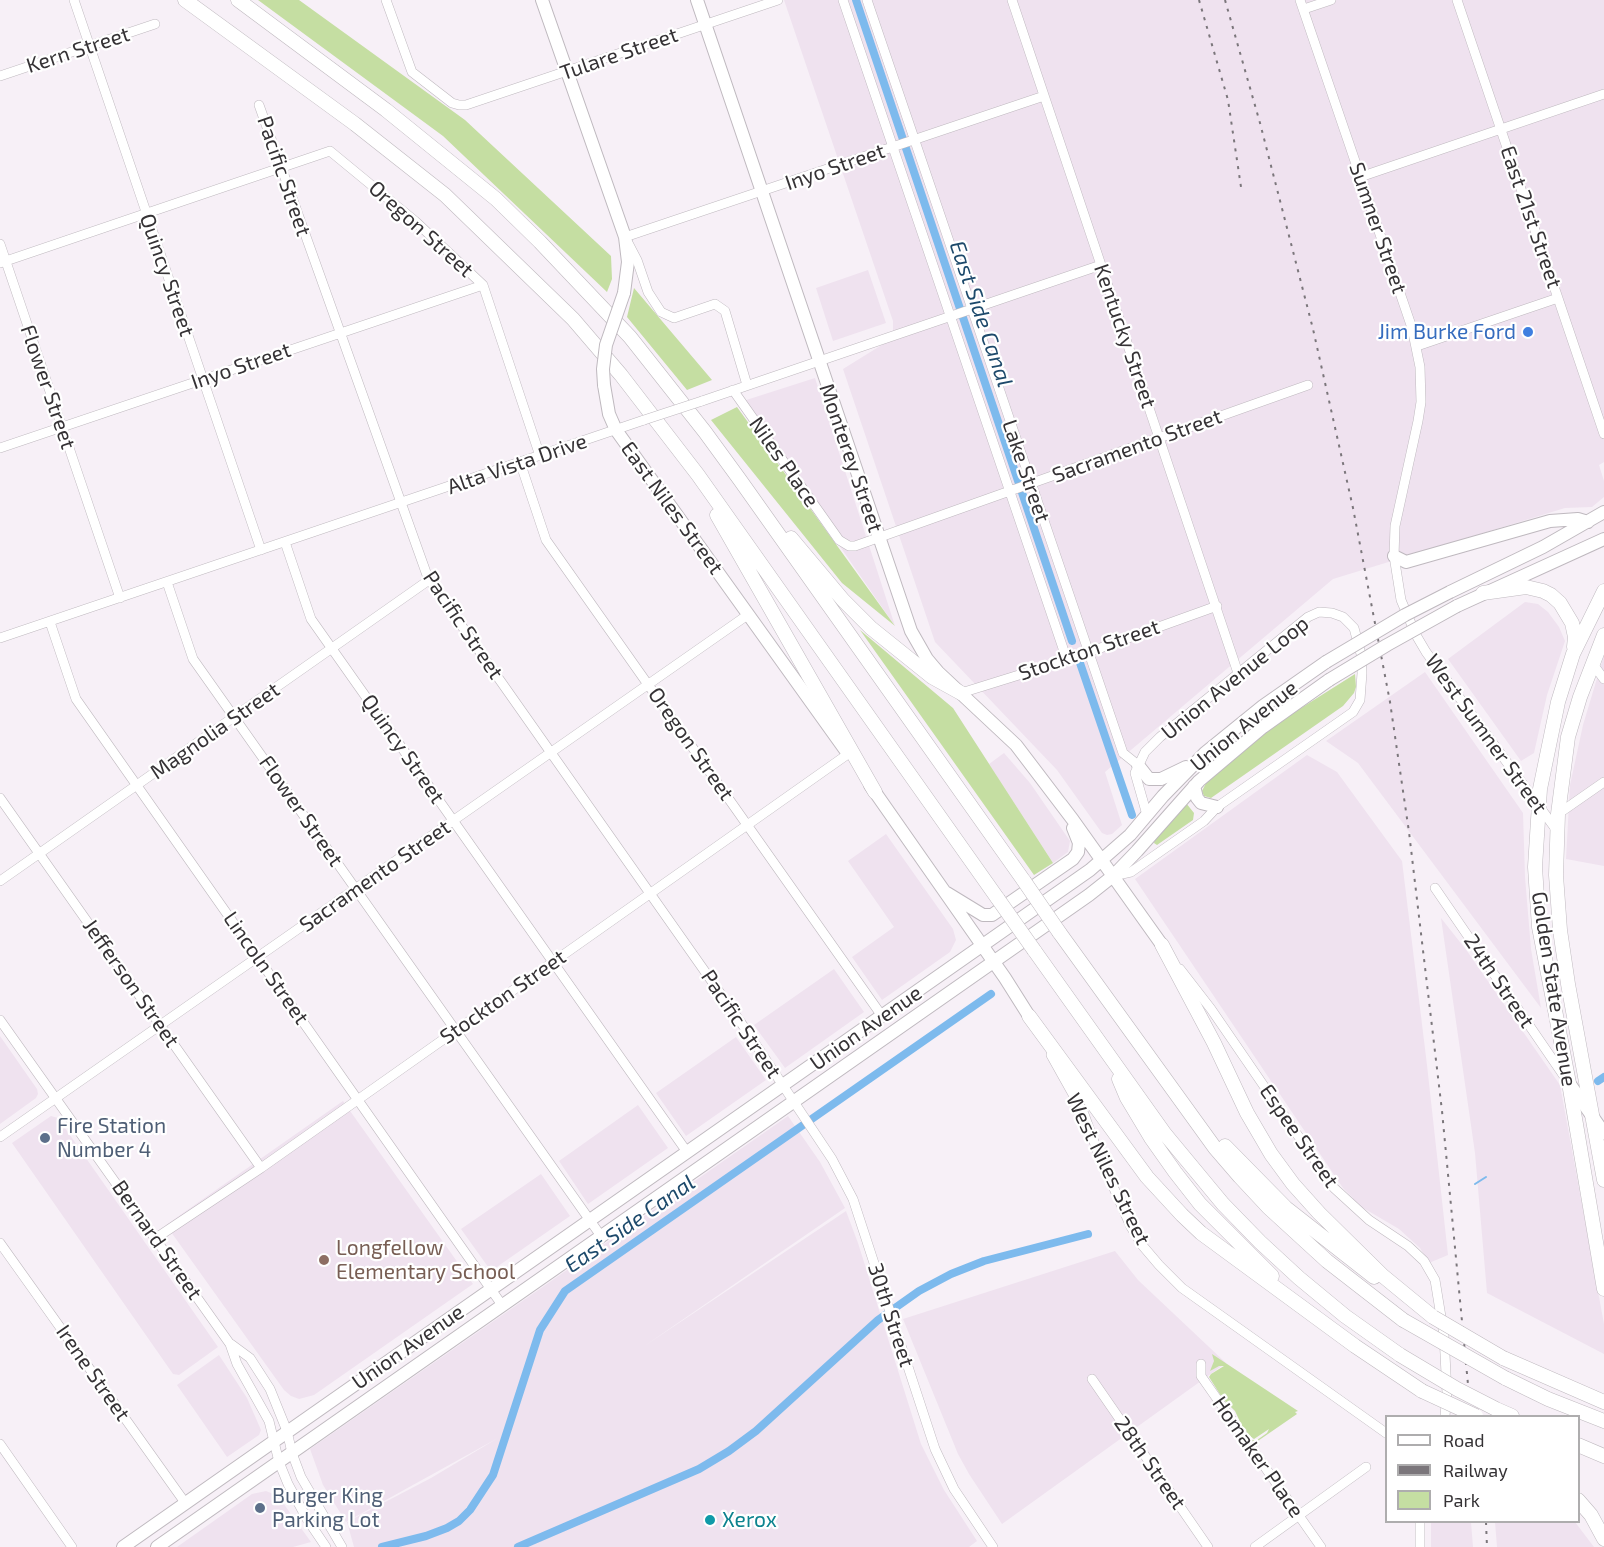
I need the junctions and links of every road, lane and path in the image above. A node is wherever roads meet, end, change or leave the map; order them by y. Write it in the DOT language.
graph roads {
  1 [pos="74,0"];
  2 [pos="185,0"];
  3 [pos="238,0"];
  4 [pos="386,0"];
  5 [pos="542,0"];
  6 [pos="697,0"];
  7 [pos="778,0"];
  8 [pos="843,0"];
  9 [pos="867,0"];
  10 [pos="1011,0"];
  11 [pos="1330,0"];
  12 [pos="1457,0"];
  13 [pos="1302,5"];
  14 [pos="156,24"];
  15 [pos="705,25"];
  16 [pos="90,46"];
  17 [pos="567,71"];
  18 [pos="0,76"];
  19 [pos="1604,94"];
  20 [pos="1044,96"];
  21 [pos="259,105"];
  22 [pos="1501,129"];
  23 [pos="914,140"];
  24 [pos="893,147"];
  25 [pos="280,168"];
  26 [pos="1360,177"];
  27 [pos="762,191"];
  28 [pos="147,214"];
  29 [pos="625,237"];
  30 [pos="0,244"];
  31 [pos="3,262"];
  32 [pos="1101,265"];
  33 [pos="483,285"];
  34 [pos="1558,298"];
  35 [pos="972,309"];
  36 [pos="951,317"];
  37 [pos="340,333"];
  38 [pos="1417,346"];
  39 [pos="819,361"];
  40 [pos="203,380"];
  41 [pos="1308,385"];
  42 [pos="747,386"];
  43 [pos="733,390"];
  44 [pos="62,427"];
  45 [pos="616,430"];
  46 [pos="1604,434"];
  47 [pos="1160,438"];
  48 [pos="0,448"];
  49 [pos="540,456"];
  50 [pos="520,462"];
  51 [pos="698,475"];
  52 [pos="740,480"];
  53 [pos="1029,484"];
  54 [pos="1010,491"];
  55 [pos="401,503"];
  56 [pos="1604,512"];
  57 [pos="1588,522"];
  58 [pos="834,533"];
  59 [pos="879,538"];
  60 [pos="1604,539"];
  61 [pos="285,542"];
  62 [pos="261,550"];
  63 [pos="1394,556"];
  64 [pos="429,580"];
  65 [pos="167,582"];
  66 [pos="1604,591"];
  67 [pos="1483,594"];
  68 [pos="120,598"];
  69 [pos="1216,606"];
  70 [pos="749,614"];
  71 [pos="50,622"];
  72 [pos="1604,634"];
  73 [pos="1416,635"];
  74 [pos="0,638"];
  75 [pos="332,649"];
  76 [pos="1088,652"];
  77 [pos="1573,654"];
  78 [pos="1067,660"];
  79 [pos="1592,663"];
  80 [pos="1238,674"];
  81 [pos="1604,679"];
  82 [pos="648,684"];
  83 [pos="961,693"];
  84 [pos="234,717"];
  85 [pos="551,753"];
  86 [pos="848,754"];
  87 [pos="1195,763"];
  88 [pos="1138,765"];
  89 [pos="1604,782"];
  90 [pos="137,785"];
  91 [pos="1194,786"];
  92 [pos="875,792"];
  93 [pos="0,798"];
  94 [pos="1061,804"];
  95 [pos="1539,804"];
  96 [pos="1217,807"];
  97 [pos="1558,814"];
  98 [pos="1147,815"];
  99 [pos="453,821"];
  100 [pos="747,825"];
  101 [pos="1558,832"];
  102 [pos="39,854"];
  103 [pos="1102,861"];
  104 [pos="1113,876"];
  105 [pos="0,881"];
  106 [pos="1435,888"];
  107 [pos="356,889"];
  108 [pos="944,891"];
  109 [pos="650,893"];
  110 [pos="1162,945"];
  111 [pos="987,954"];
  112 [pos="258,958"];
  113 [pos="553,962"];
  114 [pos="882,1016"];
  115 [pos="1029,1016"];
  116 [pos="0,1020"];
  117 [pos="161,1026"];
  118 [pos="456,1031"];
  119 [pos="1110,1058"];
  120 [pos="1569,1083"];
  121 [pos="783,1086"];
  122 [pos="55,1097"];
  123 [pos="358,1099"];
  124 [pos="1180,1100"];
  125 [pos="793,1101"];
  126 [pos="1592,1116"];
  127 [pos="1604,1133"];
  128 [pos="0,1137"];
  129 [pos="687,1152"];
  130 [pos="261,1168"];
  131 [pos="1604,1180"];
  132 [pos="590,1220"];
  133 [pos="601,1236"];
  134 [pos="156,1238"];
  135 [pos="0,1243"];
  136 [pos="491,1289"];
  137 [pos="1604,1289"];
  138 [pos="1402,1295"];
  139 [pos="502,1305"];
  140 [pos="1309,1312"];
  141 [pos="230,1344"];
  142 [pos="1201,1364"];
  143 [pos="1092,1379"];
  144 [pos="1422,1390"];
  145 [pos="1600,1401"];
  146 [pos="1445,1415"];
  147 [pos="1460,1415"];
  148 [pos="1474,1415"];
  149 [pos="1510,1415"];
  150 [pos="1603,1421"];
  151 [pos="287,1431"];
  152 [pos="1385,1432"];
  153 [pos="274,1441"];
  154 [pos="0,1444"];
  155 [pos="1580,1449"];
  156 [pos="292,1453"];
  157 [pos="1604,1456"];
  158 [pos="279,1462"];
  159 [pos="1366,1467"];
  160 [pos="186,1503"];
  161 [pos="1580,1503"];
  162 [pos="1299,1514"];
  163 [pos="1420,1523"];
  164 [pos="1602,1535"];
  165 [pos="72,1547"];
  166 [pos="123,1547"];
  167 [pos="157,1547"];
  168 [pos="326,1547"];
  169 [pos="342,1547"];
  170 [pos="993,1547"];
  171 [pos="1208,1547"];
  172 [pos="1255,1547"];
  173 [pos="1321,1547"];
  174 [pos="1420,1547"];
  1 -- 16 [label="street, Quincy Street"];
  2 -- 51 [label="highway"];
  3 -- 52 [label="highway"];
  4 -- 17 [label="street, Tulare Street"];
  5 -- 17 [label="main road, East Niles Street"];
  6 -- 15 [label="main road, Monterey Street"];
  7 -- 15 [label="street, Tulare Street"];
  8 -- 24 [label="street, Lake Street"];
  9 -- 23 [label="street, Lake Street"];
  10 -- 20 [label="street, Kentucky Street"];
  11 -- 13 [label="street"];
  12 -- 22 [label="street, East 21st Street"];
  13 -- 26 [label="street, Sumner Street"];
  14 -- 16 [label="street, Kern Street"];
  15 -- 17 [label="street, Tulare Street"];
  15 -- 27 [label="main road, Monterey Street"];
  16 -- 18 [label="street, Kern Street"];
  16 -- 28 [label="street, Quincy Street"];
  17 -- 29 [label="main road, East Niles Street"];
  19 -- 22 [label="street"];
  20 -- 23 [label="street, Inyo Street"];
  20 -- 32 [label="street, Kentucky Street"];
  21 -- 25 [label="street, Pacific Street"];
  22 -- 26 [label="street"];
  22 -- 34 [label="street, East 21st Street"];
  23 -- 24 [label="street, Inyo Street"];
  23 -- 35 [label="street, Lake Street"];
  24 -- 27 [label="street, Inyo Street"];
  24 -- 36 [label="street, Lake Street"];
  25 -- 28 [label="street"];
  25 -- 33 [label="street, Oregon Street"];
  25 -- 37 [label="street, Pacific Street"];
  26 -- 38 [label="street, Sumner Street"];
  27 -- 29 [label="street, Inyo Street"];
  27 -- 39 [label="main road, Monterey Street"];
  28 -- 31 [label="street"];
  28 -- 40 [label="street, Quincy Street"];
  29 -- 42 [label="street"];
  29 -- 45 [label="main road, East Niles Street, bridge"];
  30 -- 31 [label="street, Flower Street"];
  31 -- 44 [label="street, Flower Street"];
  32 -- 35 [label="street, Alta Vista Drive"];
  32 -- 47 [label="street, Kentucky Street"];
  33 -- 37 [label="street, Inyo Street"];
  33 -- 49 [label="street, Oregon Street"];
  34 -- 38 [label="street"];
  34 -- 46 [label="street, East 21st Street"];
  35 -- 36 [label="street, Alta Vista Drive"];
  35 -- 53 [label="street, Lake Street"];
  36 -- 39 [label="street, Alta Vista Drive"];
  36 -- 54 [label="street, Lake Street"];
  37 -- 40 [label="street, Inyo Street"];
  37 -- 55 [label="street, Pacific Street"];
  38 -- 63 [label="street, Sumner Street"];
  39 -- 42 [label="street, Alta Vista Drive"];
  39 -- 59 [label="main road, Monterey Street"];
  40 -- 44 [label="street, Inyo Street"];
  40 -- 62 [label="street, Quincy Street"];
  41 -- 47 [label="street, Sacramento Street"];
  42 -- 43 [label="street, Alta Vista Drive"];
  43 -- 45 [label="street, Alta Vista Drive, bridge"];
  43 -- 58 [label="street, Niles Place"];
  44 -- 48 [label="street, Inyo Street"];
  44 -- 68 [label="street, Flower Street"];
  45 -- 49 [label="street, Alta Vista Drive"];
  45 -- 70 [label="main road, East Niles Street"];
  47 -- 53 [label="street, Sacramento Street"];
  47 -- 69 [label="street, Kentucky Street"];
  49 -- 50 [label="street, Alta Vista Drive"];
  50 -- 55 [label="street, Alta Vista Drive"];
  50 -- 82 [label="street, Oregon Street"];
  51 -- 92 [label="highway"];
  51 -- 119 [label="highway, bridge"];
  52 -- 83 [label="highway"];
  52 -- 124 [label="highway, bridge"];
  53 -- 54 [label="street, Sacramento Street"];
  53 -- 76 [label="street, Lake Street"];
  54 -- 59 [label="street, Sacramento Street"];
  54 -- 78 [label="street, Lake Street"];
  55 -- 61 [label="street, Alta Vista Drive"];
  55 -- 64 [label="street, Pacific Street"];
  56 -- 57 [label="main road, Union Avenue"];
  57 -- 63 [label="main road"];
  57 -- 87 [label="main road, Union Avenue, bridge"];
  58 -- 59 [label="street, Sacramento Street"];
  59 -- 83 [label="main road, Monterey Street"];
  60 -- 67 [label="main road, Union Avenue"];
  61 -- 62 [label="street, Alta Vista Drive"];
  61 -- 75 [label="street, Quincy Street"];
  62 -- 65 [label="street, Alta Vista Drive"];
  63 -- 73 [label="street, Sumner Street"];
  64 -- 75 [label="street, Magnolia Street"];
  64 -- 85 [label="street, Pacific Street"];
  65 -- 68 [label="street, Alta Vista Drive"];
  65 -- 84 [label="street, Flower Street"];
  66 -- 77 [label="highway, Golden State Avenue"];
  67 -- 77 [label="highway"];
  67 -- 91 [label="main road, Union Avenue, bridge"];
  68 -- 71 [label="street, Alta Vista Drive"];
  69 -- 76 [label="street, Stockton Street"];
  69 -- 80 [label="street, Kentucky Street"];
  70 -- 82 [label="street, Sacramento Street"];
  70 -- 86 [label="main road, East Niles Street"];
  71 -- 74 [label="street, Alta Vista Drive"];
  71 -- 90 [label="street, Lincoln Street"];
  72 -- 79 [label="highway, Golden State Avenue"];
  73 -- 95 [label="street, West Sumner Street"];
  75 -- 84 [label="street, Magnolia Street"];
  75 -- 99 [label="street, Quincy Street"];
  76 -- 78 [label="street, Stockton Street"];
  76 -- 88 [label="street, Lake Street"];
  77 -- 95 [label="highway, Golden State Avenue"];
  78 -- 83 [label="street, Stockton Street"];
  79 -- 81 [label="street"];
  79 -- 97 [label="highway, Golden State Avenue"];
  80 -- 88 [label="street, Union Avenue Loop"];
  80 -- 96 [label="street, Union Avenue Loop"];
  82 -- 85 [label="street, Sacramento Street"];
  82 -- 100 [label="street, Oregon Street"];
  83 -- 94 [label="main road, Monterey Street"];
  84 -- 90 [label="street, Magnolia Street"];
  84 -- 107 [label="street, Flower Street"];
  85 -- 99 [label="street, Sacramento Street"];
  85 -- 109 [label="street, Pacific Street"];
  86 -- 92 [label="main road, East Niles Street"];
  86 -- 100 [label="street, Stockton Street"];
  87 -- 88 [label="main road"];
  87 -- 98 [label="main road, Union Avenue"];
  88 -- 98 [label="street"];
  89 -- 97 [label="street"];
  90 -- 102 [label="street, Magnolia Street"];
  90 -- 112 [label="street, Lincoln Street"];
  91 -- 96 [label="main road"];
  91 -- 104 [label="main road, Union Avenue"];
  92 -- 108 [label="main road, East Niles Street"];
  93 -- 102 [label="street, Jefferson Street"];
  94 -- 103 [label="main road, Monterey Street"];
  94 -- 108 [label="main road"];
  95 -- 101 [label="street, West Sumner Street"];
  95 -- 120 [label="highway, Golden State Avenue"];
  96 -- 104 [label="street, Union Avenue"];
  97 -- 101 [label="highway, Golden State Avenue"];
  98 -- 103 [label="main road, Union Avenue"];
  99 -- 107 [label="street, Sacramento Street"];
  99 -- 113 [label="street, Quincy Street"];
  100 -- 109 [label="street, Stockton Street"];
  100 -- 114 [label="street, Oregon Street"];
  101 -- 126 [label="highway, Golden State Avenue"];
  102 -- 105 [label="street, Magnolia Street"];
  102 -- 117 [label="street, Jefferson Street"];
  103 -- 104 [label="main road, Espee Street"];
  103 -- 111 [label="main road, Union Avenue"];
  104 -- 110 [label="main road, Espee Street"];
  104 -- 111 [label="main road, Union Avenue"];
  106 -- 120 [label="street, 24th Street"];
  107 -- 112 [label="street, Sacramento Street"];
  107 -- 118 [label="street, Flower Street"];
  108 -- 111 [label="main road, East Niles Street"];
  109 -- 113 [label="street, Stockton Street"];
  109 -- 121 [label="street, Pacific Street"];
  110 -- 138 [label="highway"];
  110 -- 146 [label="street, Espee Street"];
  111 -- 114 [label="main road, Union Avenue"];
  111 -- 115 [label="main road, West Niles Street"];
  111 -- 125 [label="main road, Union Avenue"];
  112 -- 117 [label="street, Sacramento Street"];
  112 -- 123 [label="street, Lincoln Street"];
  113 -- 118 [label="street, Stockton Street"];
  113 -- 129 [label="street, Quincy Street"];
  114 -- 121 [label="main road, Union Avenue"];
  115 -- 140 [label="highway"];
  115 -- 152 [label="street, West Niles Street"];
  116 -- 122 [label="street, Bernard Street"];
  117 -- 122 [label="street, Sacramento Street"];
  117 -- 130 [label="street, Jefferson Street"];
  118 -- 123 [label="street, Stockton Street"];
  118 -- 132 [label="street, Flower Street"];
  119 -- 140 [label="highway"];
  119 -- 149 [label="highway, bridge"];
  120 -- 126 [label="main road, 24th Street"];
  120 -- 137 [label="highway, Golden State Avenue"];
  121 -- 125 [label="street, 30th Street"];
  121 -- 129 [label="main road, Union Avenue"];
  122 -- 128 [label="street, Sacramento Street"];
  122 -- 134 [label="street, Bernard Street"];
  123 -- 130 [label="street, Stockton Street"];
  123 -- 136 [label="street, Lincoln Street"];
  124 -- 138 [label="highway"];
  124 -- 150 [label="highway, bridge"];
  125 -- 133 [label="main road, Union Avenue"];
  125 -- 170 [label="street, 30th Street"];
  126 -- 127 [label="main road, 24th Street"];
  126 -- 131 [label="highway, Golden State Avenue"];
  129 -- 132 [label="main road, Union Avenue"];
  130 -- 134 [label="street, Stockton Street"];
  132 -- 133 [label="street, Flower Street"];
  132 -- 136 [label="main road, Union Avenue"];
  133 -- 139 [label="main road, Union Avenue"];
  134 -- 141 [label="street, Bernard Street"];
  135 -- 160 [label="street, Irene Street"];
  136 -- 139 [label="street, Lincoln Street"];
  136 -- 151 [label="main road, Union Avenue"];
  138 -- 145 [label="highway, bridge"];
  139 -- 156 [label="main road, Union Avenue"];
  140 -- 144 [label="highway"];
  141 -- 151 [label="street, Bernard Street"];
  141 -- 153 [label="street, Bernard Street"];
  142 -- 162 [label="street, Homaker Place"];
  143 -- 171 [label="street, 28th Street"];
  144 -- 147 [label="highway, bridge"];
  144 -- 148 [label="highway, bridge"];
  151 -- 153 [label="main road, Union Avenue"];
  151 -- 156 [label="street, Bernard Street"];
  153 -- 158 [label="street, Bernard Street"];
  153 -- 160 [label="main road, Union Avenue"];
  154 -- 165 [label="street"];
  155 -- 157 [label="highway"];
  156 -- 158 [label="main road, Union Avenue"];
  156 -- 169 [label="street, Bernard Street"];
  158 -- 167 [label="main road, Union Avenue"];
  158 -- 168 [label="street, Bernard Street"];
  159 -- 162 [label="street"];
  160 -- 166 [label="main road, Union Avenue"];
  161 -- 164 [label="highway"];
  162 -- 172 [label="street"];
  162 -- 173 [label="street, Homaker Place"];
  163 -- 174 [label="street"];
}
